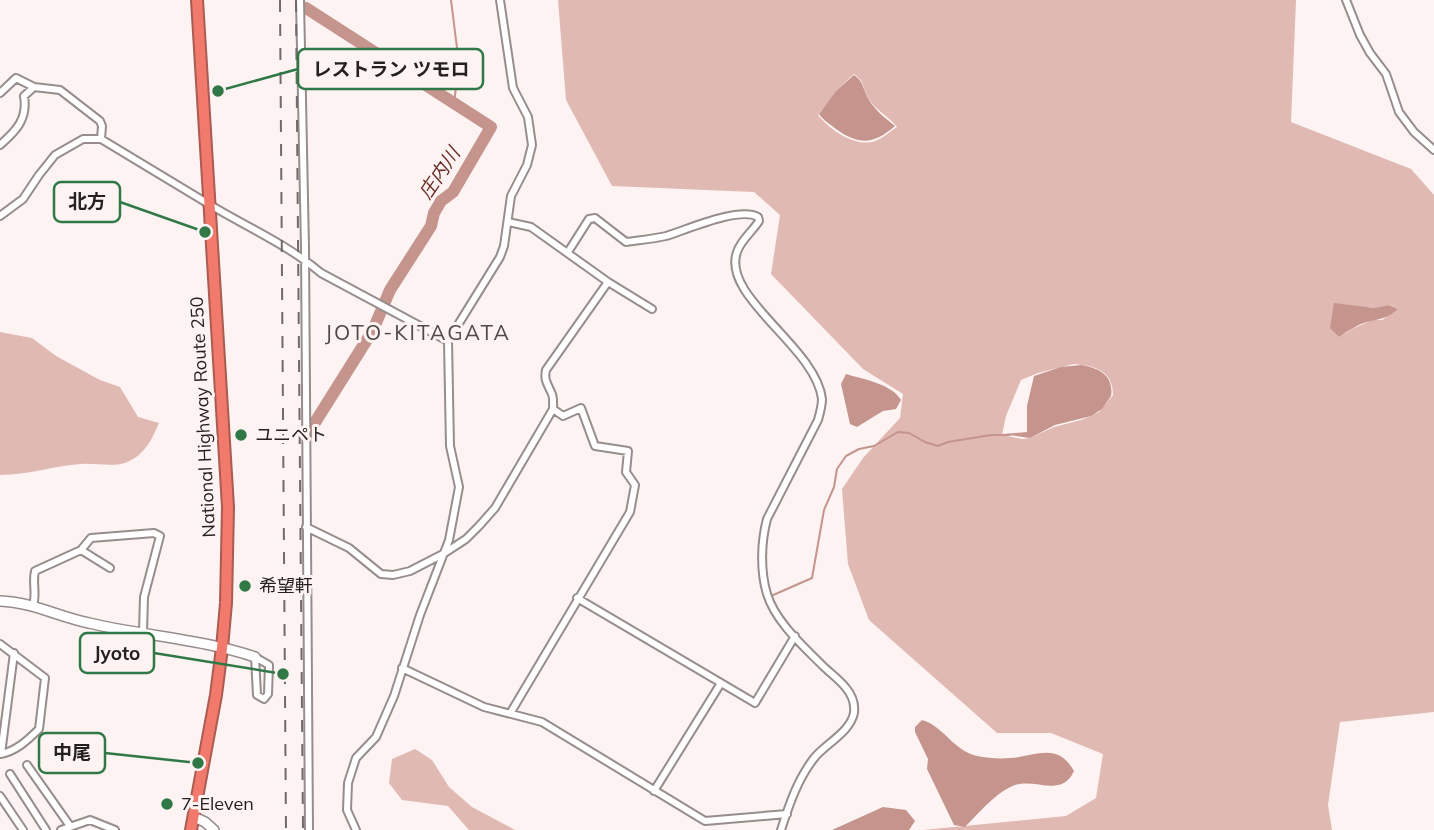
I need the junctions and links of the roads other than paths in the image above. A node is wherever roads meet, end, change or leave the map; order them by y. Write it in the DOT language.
graph roads {
  1 [pos="197,0"];
  2 [pos="300,0"];
  3 [pos="1346,0"];
  4 [pos="498,1"];
  5 [pos="34,87"];
  6 [pos="0,93"];
  7 [pos="101,139"];
  8 [pos="0,145"];
  9 [pos="1434,150"];
  10 [pos="209,204"];
  11 [pos="0,216"];
  12 [pos="508,222"];
  13 [pos="568,251"];
  14 [pos="305,259"];
  15 [pos="608,282"];
  16 [pos="652,309"];
  17 [pos="448,341"];
  18 [pos="553,409"];
  19 [pos="306,527"];
  20 [pos="81,550"];
  21 [pos="443,554"];
  22 [pos="110,568"];
  23 [pos="577,598"];
  24 [pos="0,601"];
  25 [pos="33,605"];
  26 [pos="143,632"];
  27 [pos="795,636"];
  28 [pos="0,644"];
  29 [pos="222,648"];
  30 [pos="14,653"];
  31 [pos="255,657"];
  32 [pos="402,668"];
  33 [pos="721,682"];
  34 [pos="511,712"];
  35 [pos="0,754"];
  36 [pos="27,765"];
  37 [pos="10,774"];
  38 [pos="654,791"];
  39 [pos="0,796"];
  40 [pos="787,814"];
  41 [pos="194,817"];
  42 [pos="70,826"];
  43 [pos="23,830"];
  44 [pos="46,830"];
  45 [pos="61,830"];
  46 [pos="115,830"];
  47 [pos="191,830"];
  48 [pos="214,830"];
  49 [pos="309,830"];
  50 [pos="356,830"];
  51 [pos="781,830"];
  1 -- 10 [label="highway, National Highway Route 250"];
  2 -- 14 [label="street"];
  3 -- 9 [label="street"];
  4 -- 12 [label="street"];
  5 -- 6 [label="street"];
  5 -- 7 [label="street"];
  5 -- 8 [label="street"];
  7 -- 10 [label="street"];
  7 -- 11 [label="street"];
  10 -- 14 [label="street"];
  10 -- 29 [label="highway, National Highway Route 250"];
  12 -- 13 [label="street"];
  12 -- 17 [label="street"];
  13 -- 15 [label="street"];
  13 -- 27 [label="street"];
  14 -- 17 [label="street"];
  14 -- 19 [label="street"];
  15 -- 16 [label="street"];
  15 -- 18 [label="street"];
  17 -- 21 [label="street"];
  18 -- 21 [label="street"];
  18 -- 23 [label="street"];
  19 -- 21 [label="street"];
  19 -- 49 [label="street"];
  20 -- 22 [label="street"];
  20 -- 25 [label="street"];
  20 -- 26 [label="street"];
  21 -- 32 [label="street"];
  23 -- 33 [label="street"];
  23 -- 34 [label="street"];
  24 -- 25 [label="street"];
  25 -- 26 [label="street"];
  26 -- 29 [label="street"];
  27 -- 33 [label="street"];
  27 -- 40 [label="street"];
  28 -- 30 [label="street"];
  29 -- 31 [label="street"];
  29 -- 41 [label="highway, National Highway Route 250"];
  30 -- 35 [label="street"];
  30 -- 35 [label="street"];
  31 -- 31 [label="street"];
  32 -- 34 [label="street"];
  32 -- 50 [label="street"];
  33 -- 38 [label="street"];
  34 -- 38 [label="street"];
  36 -- 42 [label="street"];
  37 -- 44 [label="street"];
  38 -- 40 [label="street"];
  39 -- 43 [label="street"];
  40 -- 51 [label="street"];
  41 -- 47 [label="highway, National Highway Route 250"];
  41 -- 48 [label="street"];
  42 -- 45 [label="street"];
  42 -- 46 [label="street"];
}
